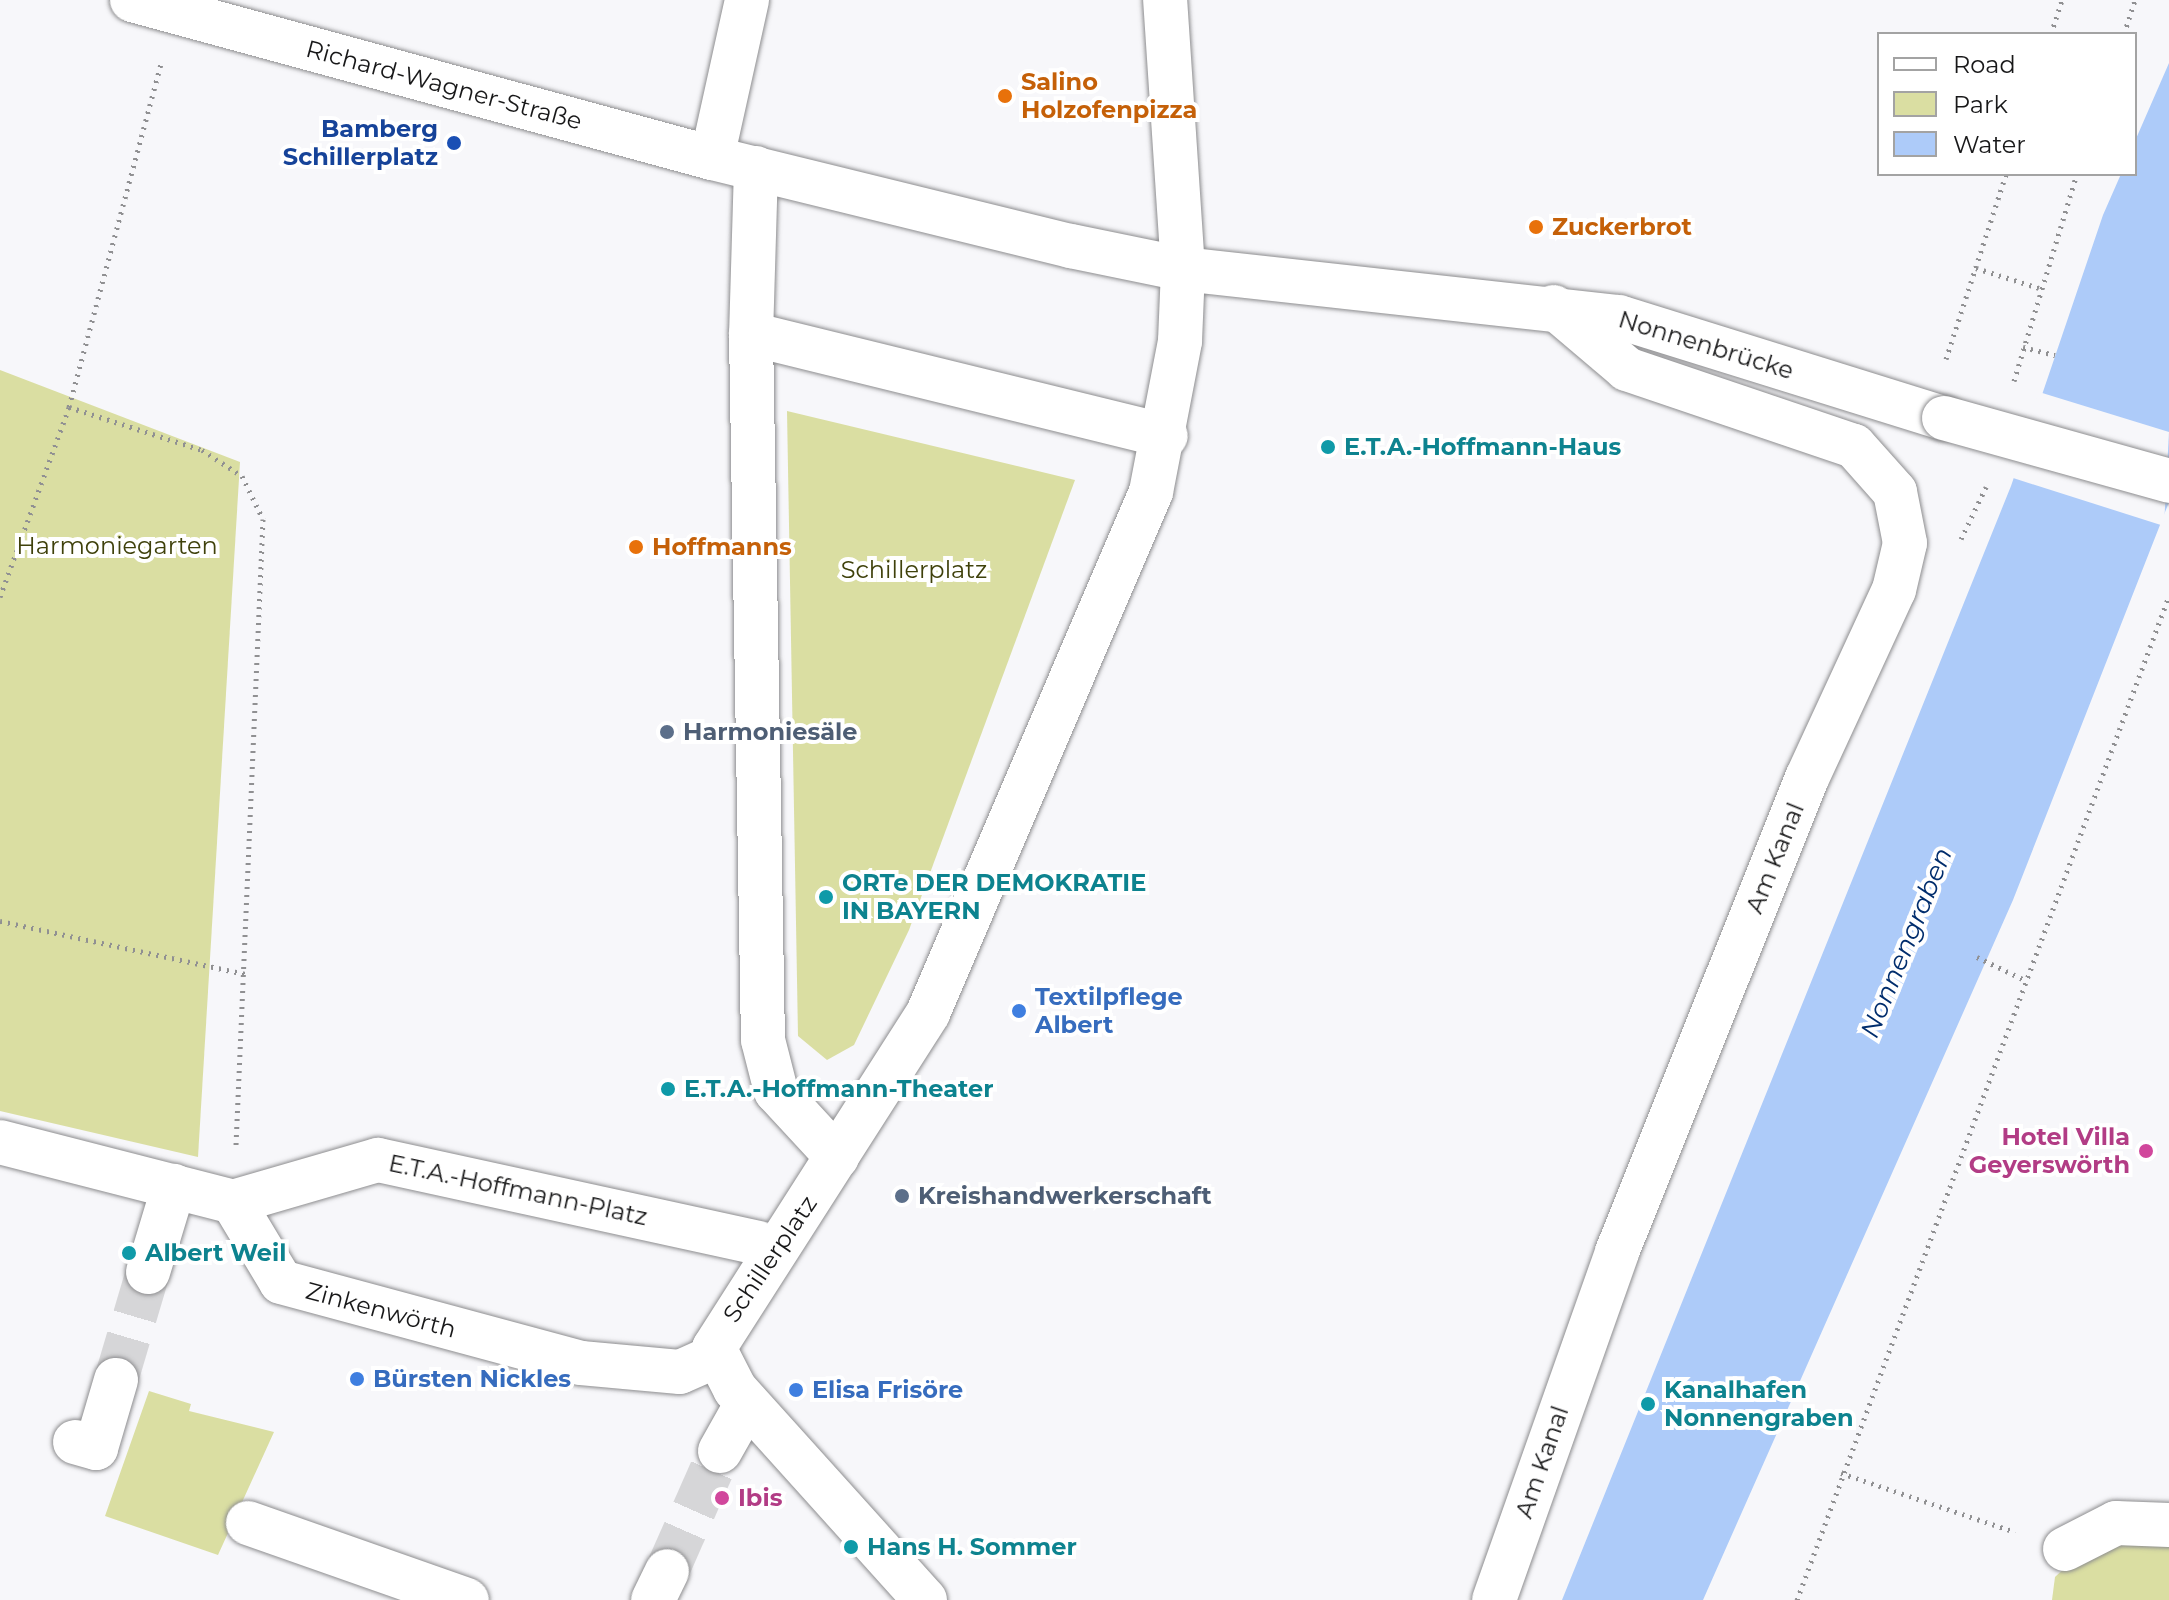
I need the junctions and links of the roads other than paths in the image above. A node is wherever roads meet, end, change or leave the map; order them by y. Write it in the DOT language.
graph roads {
  1 [pos="132,0"];
  2 [pos="747,0"];
  3 [pos="1165,0"];
  4 [pos="712,158"];
  5 [pos="756,168"];
  6 [pos="1183,269"];
  7 [pos="1552,306"];
  8 [pos="751,334"];
  9 [pos="1166,436"];
  10 [pos="2169,481"];
  11 [pos="0,1142"];
  12 [pos="837,1157"];
  13 [pos="174,1186"];
  14 [pos="233,1202"];
  15 [pos="759,1243"];
  16 [pos="148,1272"];
  17 [pos="714,1360"];
  18 [pos="116,1380"];
  19 [pos="747,1403"];
  20 [pos="75,1442"];
  21 [pos="720,1451"];
  22 [pos="248,1523"];
  23 [pos="2169,1525"];
  24 [pos="2065,1549"];
  25 [pos="467,1600"];
  26 [pos="925,1600"];
  27 [pos="1494,1600"];
  1 -- 4 [label="street, Richard-Wagner-Straße"];
  2 -- 4 [label="street"];
  3 -- 6 [label="street, Schillerplatz"];
  4 -- 5 [label="street, Richard-Wagner-Straße"];
  5 -- 6 [label="street"];
  5 -- 8 [label="street"];
  6 -- 7 [label="street, Nonnenbrücke"];
  6 -- 9 [label="street, Schillerplatz"];
  7 -- 10 [label="street, Nonnenbrücke, bridge"];
  7 -- 27 [label="street, Am Kanal"];
  8 -- 9 [label="street"];
  8 -- 12 [label="street"];
  9 -- 12 [label="street, Schillerplatz"];
  11 -- 13 [label="street"];
  12 -- 17 [label="street, Schillerplatz"];
  13 -- 14 [label="street"];
  13 -- 16 [label="street"];
  14 -- 15 [label="street, E.T.A.-Hoffmann-Platz"];
  14 -- 17 [label="street, Zinkenwörth"];
  17 -- 19 [label="street"];
  18 -- 20 [label="street"];
  19 -- 21 [label="street"];
  19 -- 26 [label="street"];
  22 -- 25 [label="street"];
  23 -- 24 [label="street"];
}
